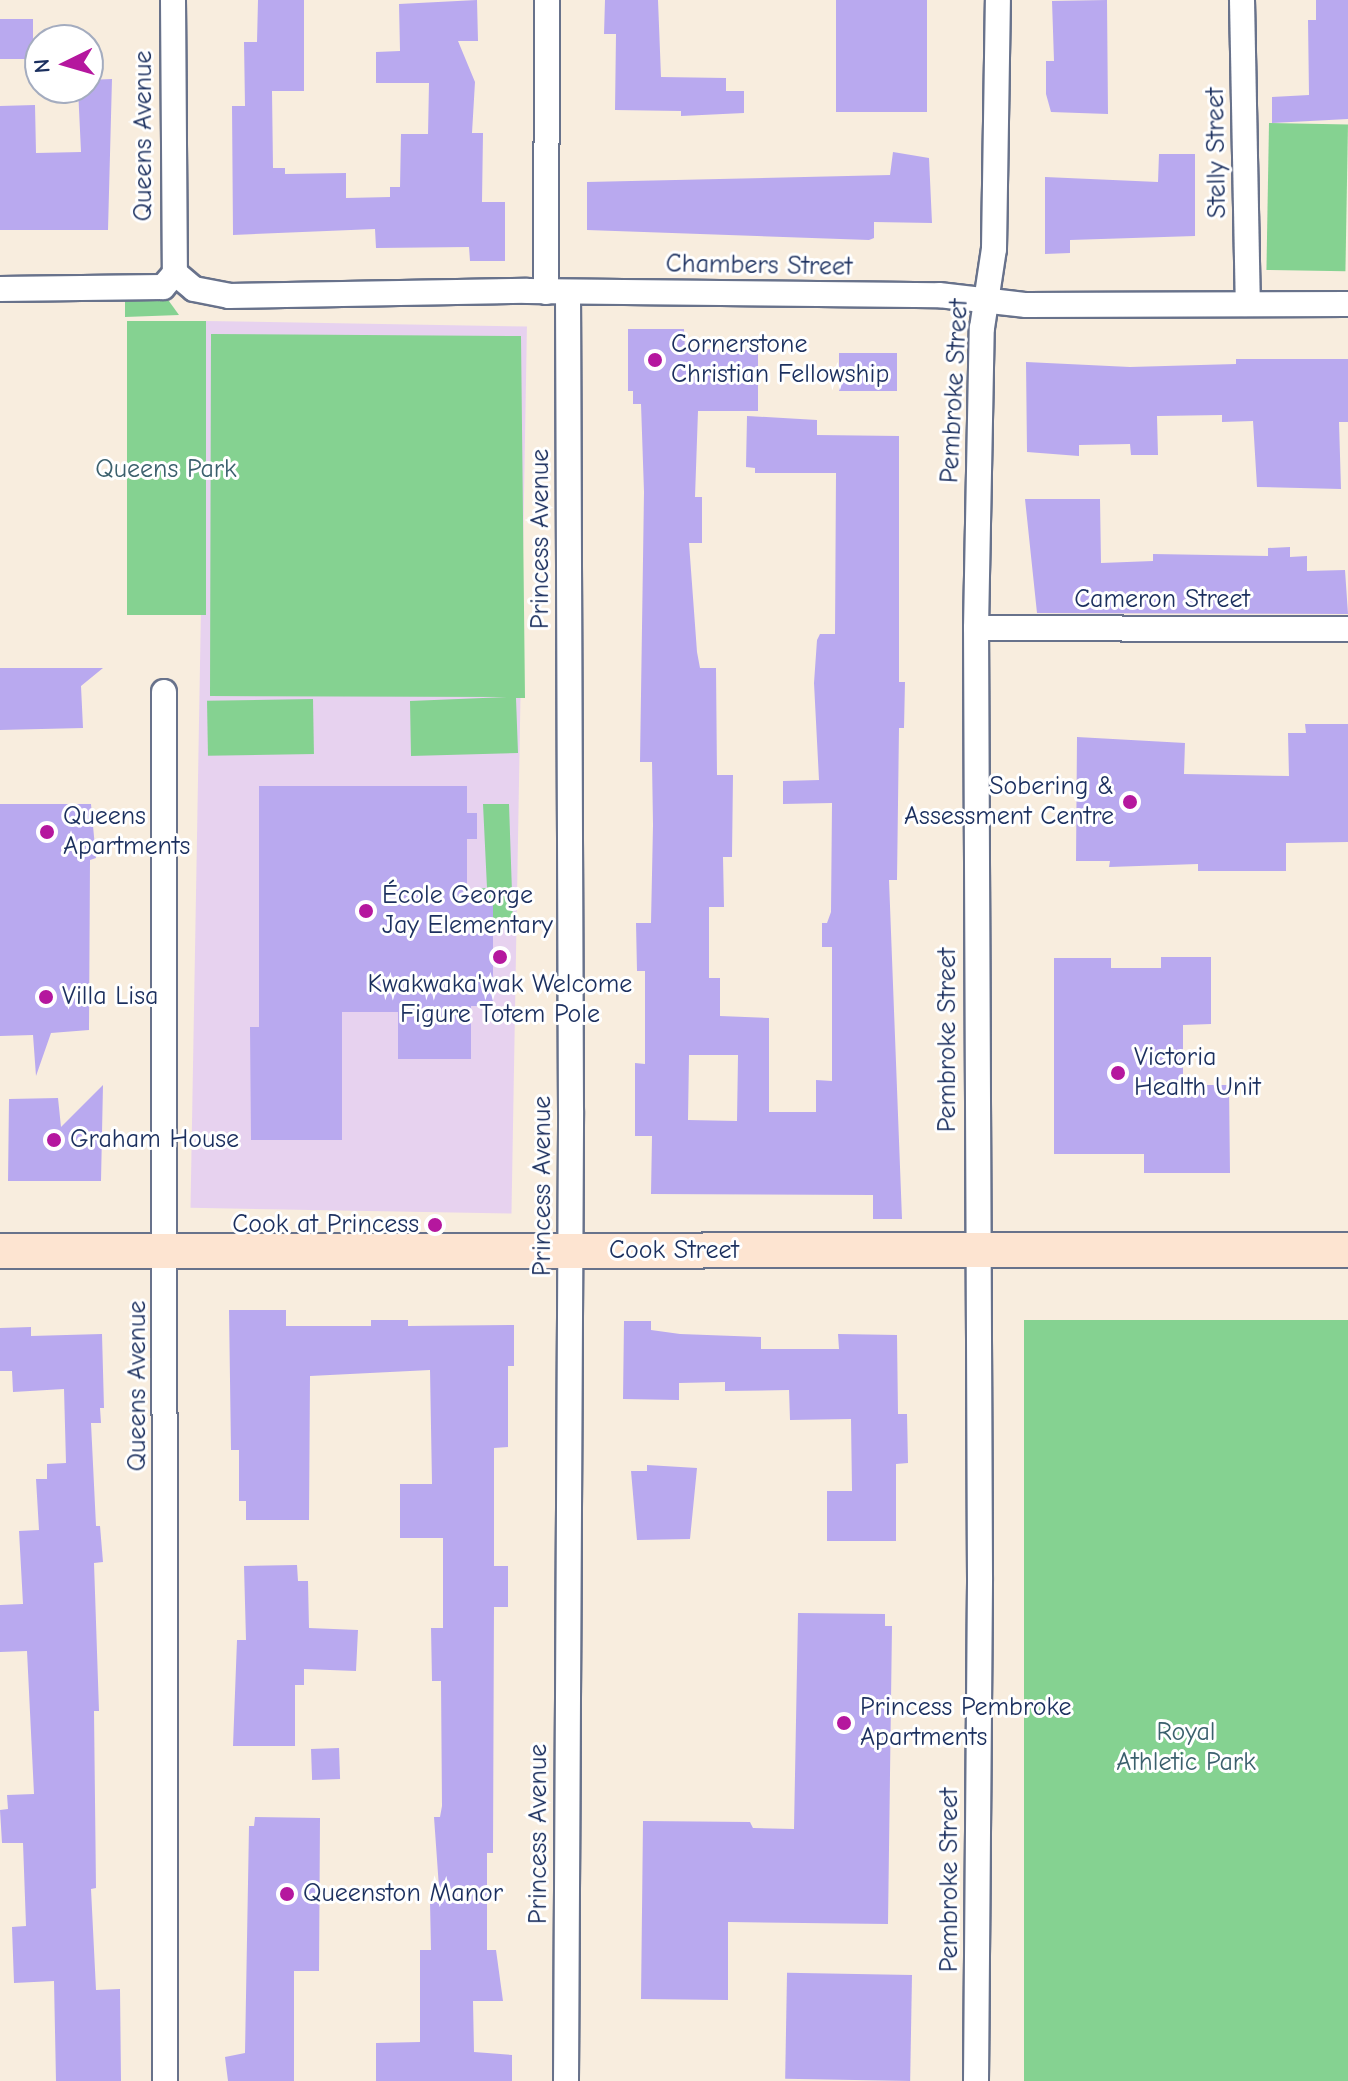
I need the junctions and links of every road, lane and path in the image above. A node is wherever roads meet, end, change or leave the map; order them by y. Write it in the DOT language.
graph roads {
  1 [pos="173,0"];
  2 [pos="547,0"];
  3 [pos="998,0"];
  4 [pos="1242,0"];
  5 [pos="175,273"];
  6 [pos="0,289"];
  7 [pos="557,292"];
  8 [pos="986,299"];
  9 [pos="1248,304"];
  10 [pos="1348,304"];
  11 [pos="976,628"];
  12 [pos="1348,629"];
  13 [pos="164,692"];
  14 [pos="978,1250"];
  15 [pos="1348,1250"];
  16 [pos="0,1251"];
  17 [pos="166,1251"];
  18 [pos="571,1251"];
  19 [pos="165,2081"];
  20 [pos="566,2081"];
  21 [pos="976,2081"];
  1 -- 5 [label="street, Queens Avenue"];
  2 -- 7 [label="street, Princess Avenue"];
  3 -- 8 [label="street, Pembroke Street"];
  4 -- 9 [label="street, Stelly Street"];
  5 -- 6 [label="street"];
  5 -- 7 [label="street, Chambers Street"];
  7 -- 8 [label="street, Chambers Street"];
  7 -- 18 [label="street, Princess Avenue"];
  8 -- 9 [label="street, Chambers Street"];
  8 -- 11 [label="street, Pembroke Street"];
  9 -- 10 [label="street, Chambers Street"];
  11 -- 12 [label="street, Cameron Street"];
  11 -- 14 [label="street, Pembroke Street"];
  13 -- 17 [label="street, Queens Avenue"];
  14 -- 15 [label="main road, Cook Street"];
  14 -- 18 [label="main road, Cook Street"];
  14 -- 21 [label="street, Pembroke Street"];
  16 -- 17 [label="main road, Cook Street"];
  17 -- 18 [label="main road, Cook Street"];
  17 -- 19 [label="street, Queens Avenue"];
  18 -- 20 [label="street, Princess Avenue"];
}
